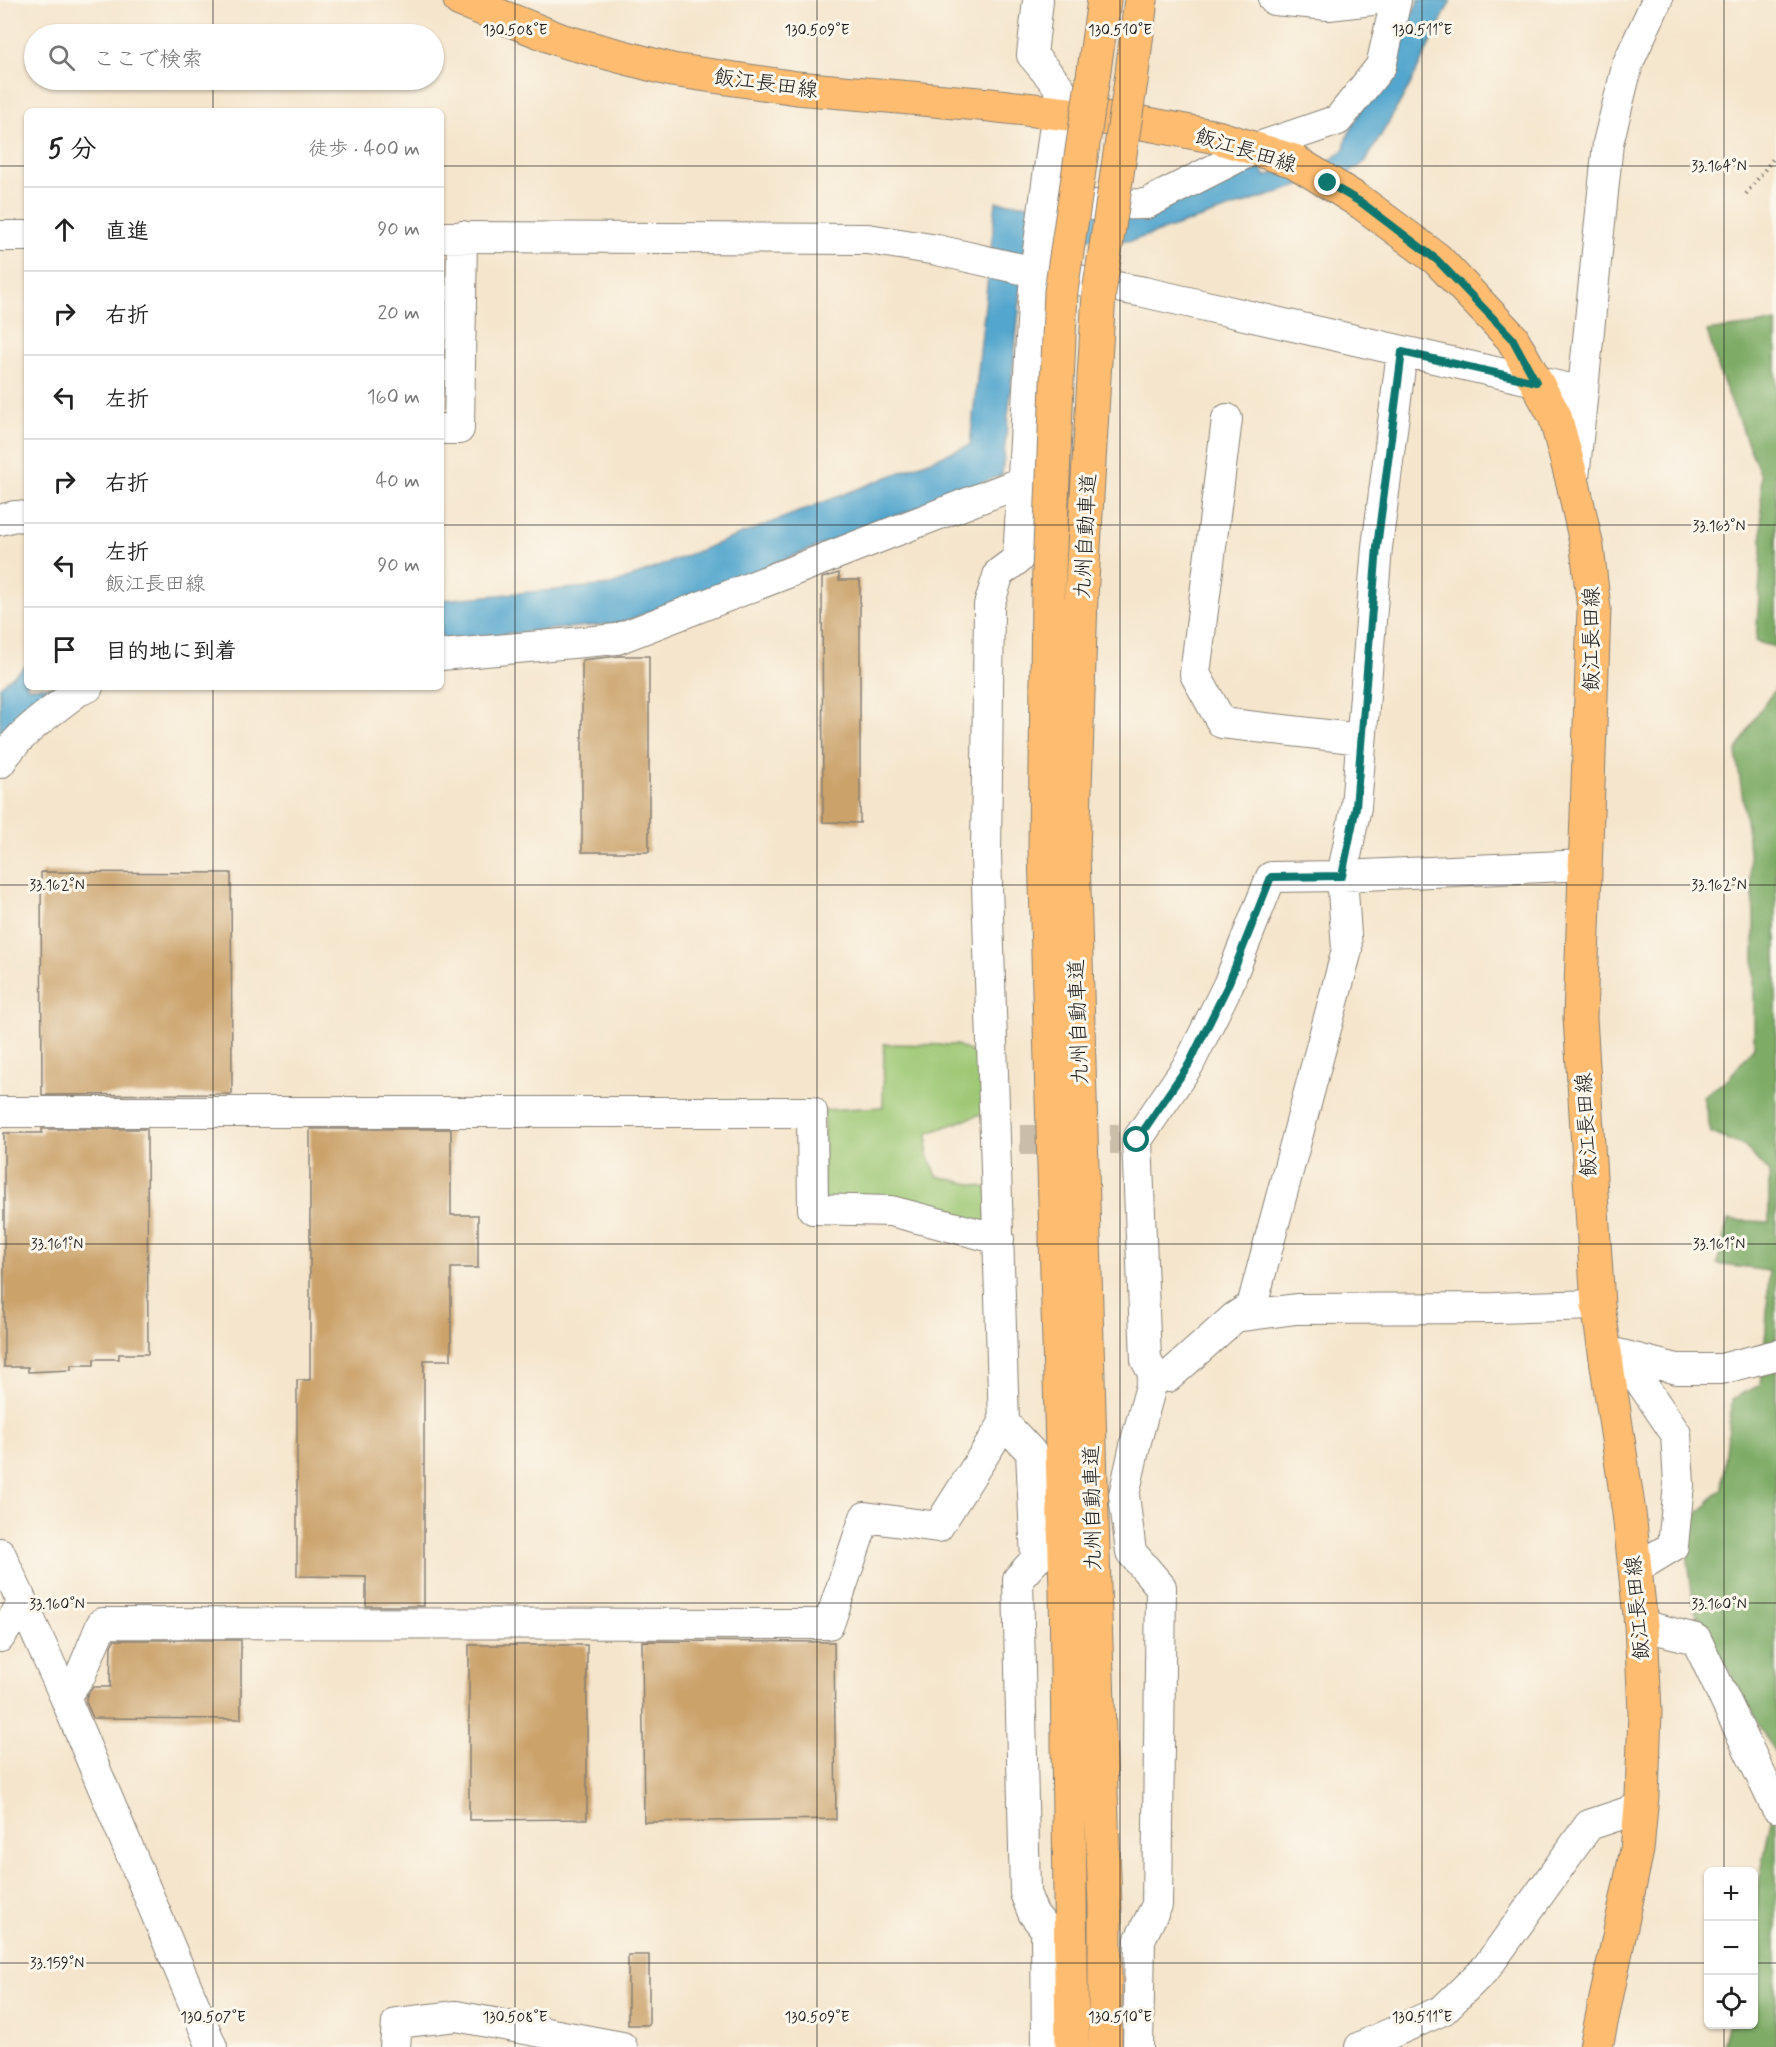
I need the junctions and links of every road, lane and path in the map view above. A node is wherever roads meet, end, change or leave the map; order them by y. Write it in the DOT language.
graph roads {
  1 [pos="460,0"];
  2 [pos="1038,0"];
  3 [pos="1104,0"];
  4 [pos="1142,0"];
  5 [pos="1274,0"];
  6 [pos="1372,0"];
  7 [pos="1396,0"];
  8 [pos="1657,0"];
  9 [pos="1056,112"];
  10 [pos="1256,148"];
  11 [pos="1776,155"];
  12 [pos="1746,194"];
  13 [pos="1044,203"];
  14 [pos="0,236"];
  15 [pos="24,236"];
  16 [pos="451,236"];
  17 [pos="1031,272"];
  18 [pos="1402,352"];
  19 [pos="1536,382"];
  20 [pos="1583,392"];
  21 [pos="1227,419"];
  22 [pos="444,429"];
  23 [pos="1022,482"];
  24 [pos="1573,483"];
  25 [pos="24,517"];
  26 [pos="0,520"];
  27 [pos="444,655"];
  28 [pos="80,690"];
  29 [pos="1361,740"];
  30 [pos="0,763"];
  31 [pos="1586,865"];
  32 [pos="1342,876"];
  33 [pos="0,1112"];
  34 [pos="999,1239"];
  35 [pos="1598,1305"];
  36 [pos="1235,1317"];
  37 [pos="1605,1351"];
  38 [pos="1776,1355"];
  39 [pos="1154,1375"];
  40 [pos="1004,1423"];
  41 [pos="1077,1430"];
  42 [pos="0,1553"];
  43 [pos="1635,1569"];
  44 [pos="1080,1588"];
  45 [pos="13,1596"];
  46 [pos="1641,1625"];
  47 [pos="0,1636"];
  48 [pos="65,1697"];
  49 [pos="1776,1807"];
  50 [pos="1640,1808"];
  51 [pos="396,2035"];
  52 [pos="212,2047"];
  53 [pos="622,2047"];
  54 [pos="1047,2047"];
  55 [pos="1072,2047"];
  56 [pos="1105,2047"];
  57 [pos="1138,2047"];
  58 [pos="1360,2047"];
  59 [pos="1596,2047"];
  1 -- 9 [label="main road, 飯江長田線"];
  2 -- 9 [label="street"];
  3 -- 41 [label="main road, 九州自動車道, bridge"];
  4 -- 41 [label="main road, 九州自動車道, bridge"];
  5 -- 6 [label="street"];
  7 -- 10 [label="street"];
  8 -- 20 [label="street"];
  9 -- 10 [label="main road, 飯江長田線"];
  9 -- 13 [label="street"];
  10 -- 13 [label="street"];
  10 -- 19 [label="main road, 飯江長田線"];
  11 -- 12 [label="path"];
  13 -- 17 [label="street"];
  14 -- 15 [label="street"];
  16 -- 17 [label="street"];
  16 -- 22 [label="street"];
  17 -- 18 [label="street"];
  17 -- 23 [label="street"];
  18 -- 19 [label="street"];
  18 -- 29 [label="street"];
  19 -- 20 [label="street"];
  19 -- 24 [label="main road, 飯江長田線"];
  20 -- 24 [label="street"];
  21 -- 29 [label="street"];
  23 -- 27 [label="street"];
  23 -- 34 [label="street"];
  24 -- 31 [label="main road, 飯江長田線"];
  25 -- 26 [label="street"];
  28 -- 30 [label="street"];
  29 -- 32 [label="street"];
  31 -- 32 [label="street"];
  31 -- 35 [label="main road, 飯江長田線"];
  32 -- 36 [label="street"];
  32 -- 39 [label="street"];
  33 -- 34 [label="street"];
  34 -- 40 [label="street"];
  35 -- 36 [label="street"];
  35 -- 37 [label="main road, 飯江長田線"];
  36 -- 39 [label="street"];
  37 -- 38 [label="street"];
  37 -- 43 [label="main road, 飯江長田線"];
  37 -- 43 [label="street"];
  39 -- 57 [label="street"];
  40 -- 48 [label="street"];
  40 -- 54 [label="street"];
  41 -- 44 [label="main road, 九州自動車道"];
  42 -- 45 [label="street"];
  43 -- 46 [label="main road, 飯江長田線"];
  44 -- 55 [label="main road, 九州自動車道"];
  44 -- 56 [label="main road, 九州自動車道"];
  45 -- 47 [label="street"];
  45 -- 48 [label="street"];
  46 -- 49 [label="street"];
  46 -- 50 [label="main road, 飯江長田線"];
  48 -- 52 [label="street"];
  50 -- 58 [label="street"];
  50 -- 59 [label="main road, 飯江長田線"];
  51 -- 53 [label="street"];
}
